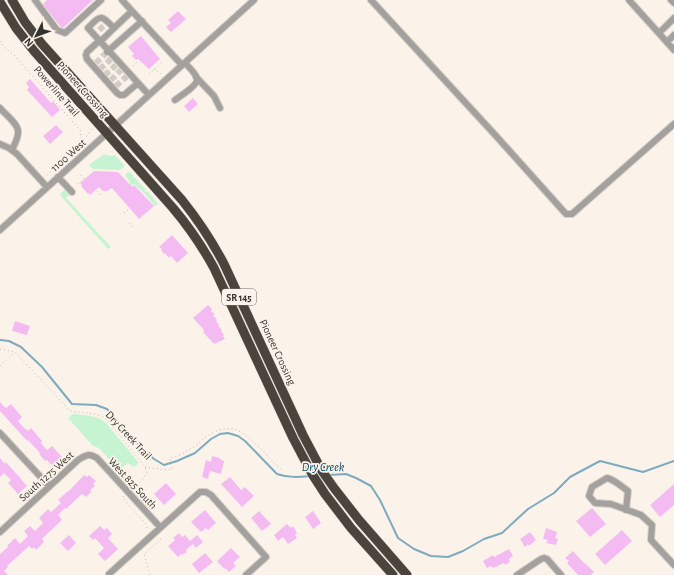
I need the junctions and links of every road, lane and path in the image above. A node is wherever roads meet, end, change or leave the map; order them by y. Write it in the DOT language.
graph roads {
  1 [pos="12,0"];
  2 [pos="35,0"];
  3 [pos="101,0"];
  4 [pos="122,0"];
  5 [pos="254,0"];
  6 [pos="371,0"];
  7 [pos="630,0"];
  8 [pos="671,0"];
  9 [pos="0,2"];
  10 [pos="674,3"];
  11 [pos="132,11"];
  12 [pos="674,18"];
  13 [pos="142,22"];
  14 [pos="114,28"];
  15 [pos="658,33"];
  16 [pos="674,35"];
  17 [pos="0,40"];
  18 [pos="100,41"];
  19 [pos="667,42"];
  20 [pos="674,50"];
  21 [pos="108,52"];
  22 [pos="164,61"];
  23 [pos="138,62"];
  24 [pos="184,64"];
  25 [pos="133,66"];
  26 [pos="157,67"];
  27 [pos="154,70"];
  28 [pos="158,71"];
  29 [pos="149,74"];
  30 [pos="162,75"];
  31 [pos="196,76"];
  32 [pos="138,83"];
  33 [pos="149,95"];
  34 [pos="175,100"];
  35 [pos="0,108"];
  36 [pos="220,108"];
  37 [pos="674,124"];
  38 [pos="115,126"];
  39 [pos="92,129"];
  40 [pos="107,134"];
  41 [pos="0,144"];
  42 [pos="82,144"];
  43 [pos="12,150"];
  44 [pos="51,171"];
  45 [pos="80,174"];
  46 [pos="58,177"];
  47 [pos="78,184"];
  48 [pos="47,187"];
  49 [pos="96,191"];
  50 [pos="72,192"];
  51 [pos="100,194"];
  52 [pos="129,209"];
  53 [pos="124,213"];
  54 [pos="129,223"];
  55 [pos="133,227"];
  56 [pos="0,230"];
  57 [pos="0,349"];
  58 [pos="15,352"];
  59 [pos="0,366"];
  60 [pos="0,433"];
  61 [pos="89,455"];
  62 [pos="145,467"];
  63 [pos="283,470"];
  64 [pos="328,474"];
  65 [pos="338,478"];
  66 [pos="49,486"];
  67 [pos="133,488"];
  68 [pos="123,497"];
  69 [pos="626,510"];
  70 [pos="160,527"];
  71 [pos="151,529"];
  72 [pos="0,532"];
  73 [pos="161,539"];
  74 [pos="674,565"];
  75 [pos="109,574"];
  76 [pos="150,575"];
  77 [pos="246,575"];
  78 [pos="393,575"];
  79 [pos="407,575"];
  80 [pos="517,575"];
  81 [pos="560,575"];
  1 -- 38 [label="highway, Pioneer Crossing / SR 145"];
  2 -- 3 [label="street"];
  4 -- 11 [label="street"];
  5 -- 24 [label="street, 1100 West"];
  6 -- 37 [label="street"];
  7 -- 15 [label="street"];
  8 -- 10 [label="street"];
  9 -- 40 [label="highway, Pioneer Crossing / SR 145"];
  11 -- 13 [label="street"];
  11 -- 14 [label="street"];
  12 -- 15 [label="street"];
  13 -- 21 [label="street"];
  13 -- 24 [label="street"];
  14 -- 18 [label="street"];
  14 -- 18 [label="street"];
  15 -- 19 [label="street"];
  16 -- 19 [label="street"];
  17 -- 42 [label="path, Powerline Trail"];
  18 -- 21 [label="street"];
  18 -- 32 [label="street"];
  19 -- 20 [label="street"];
  21 -- 32 [label="street"];
  22 -- 26 [label="path"];
  23 -- 25 [label="path"];
  24 -- 31 [label="street"];
  24 -- 33 [label="street, 1100 West"];
  26 -- 27 [label="path"];
  26 -- 28 [label="path"];
  27 -- 28 [label="path"];
  27 -- 29 [label="path"];
  28 -- 30 [label="path"];
  31 -- 34 [label="street"];
  31 -- 36 [label="street"];
  32 -- 33 [label="street"];
  33 -- 38 [label="street, 1100 West"];
  35 -- 43 [label="street"];
  38 -- 40 [label="street, 1100 West"];
  38 -- 64 [label="highway, Pioneer Crossing / SR 145"];
  39 -- 42 [label="path"];
  40 -- 46 [label="street, 1100 West"];
  40 -- 78 [label="highway, Pioneer Crossing / SR 145"];
  41 -- 43 [label="street"];
  42 -- 44 [label="path"];
  43 -- 48 [label="street"];
  45 -- 47 [label="path"];
  46 -- 48 [label="street, 1100 West"];
  46 -- 50 [label="street"];
  48 -- 56 [label="street, 1100 West"];
  49 -- 51 [label="path"];
  52 -- 53 [label="path"];
  54 -- 55 [label="path"];
  57 -- 58 [label="path"];
  58 -- 59 [label="path"];
  58 -- 62 [label="path, Dry Creek Trail"];
  60 -- 66 [label="street"];
  61 -- 66 [label="street, South 1275 West"];
  61 -- 70 [label="street, West 825 South"];
  62 -- 63 [label="path, Dry Creek Trail"];
  62 -- 67 [label="path"];
  64 -- 65 [label="path"];
  64 -- 79 [label="highway, Pioneer Crossing / SR 145"];
  66 -- 72 [label="street, South 1275 West"];
  68 -- 71 [label="path"];
  69 -- 69 [label="street"];
  69 -- 74 [label="street"];
  70 -- 75 [label="street"];
  70 -- 77 [label="street"];
  73 -- 76 [label="path"];
  80 -- 81 [label="street"];
}
